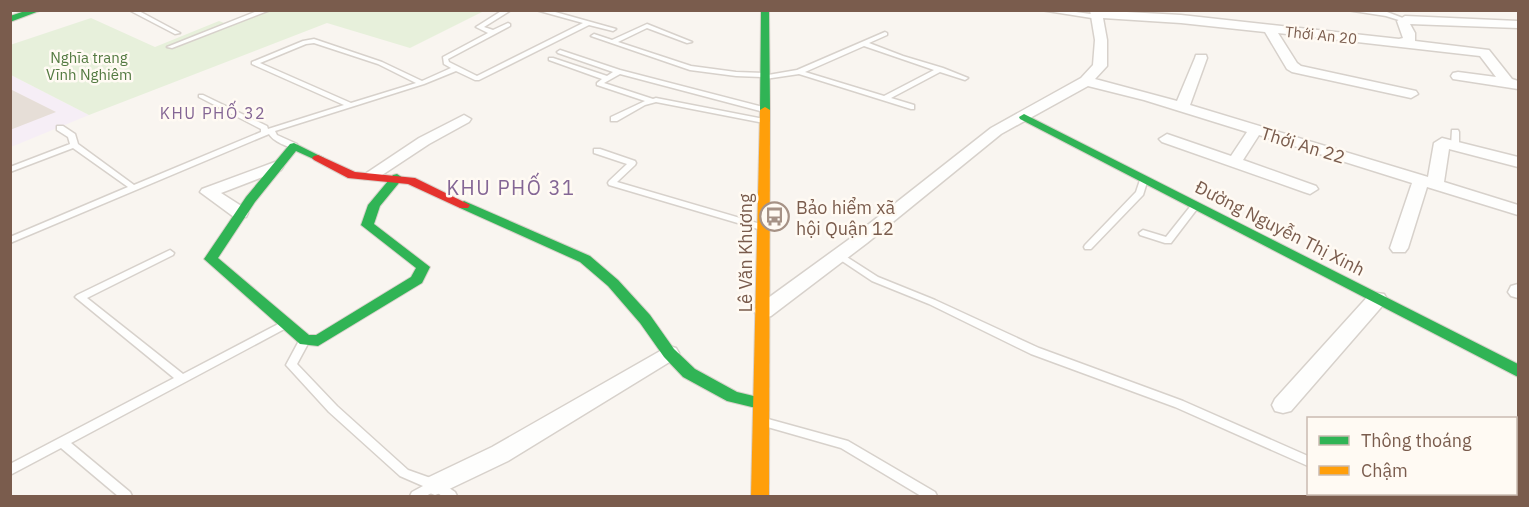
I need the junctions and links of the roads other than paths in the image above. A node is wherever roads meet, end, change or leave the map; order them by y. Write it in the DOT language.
graph roads {
  1 [pos="38,10"];
  2 [pos="132,10"];
  3 [pos="267,10"];
  4 [pos="508,10"];
  5 [pos="539,10"];
  6 [pos="765,10"];
  7 [pos="1044,10"];
  8 [pos="1350,10"];
  9 [pos="1485,10"];
  10 [pos="1097,14"];
  11 [pos="10,19"];
  12 [pos="1405,20"];
  13 [pos="588,23"];
  14 [pos="1512,24"];
  15 [pos="508,25"];
  16 [pos="613,29"];
  17 [pos="1269,29"];
  18 [pos="492,32"];
  19 [pos="177,33"];
  20 [pos="885,34"];
  21 [pos="594,36"];
  22 [pos="612,42"];
  23 [pos="689,42"];
  24 [pos="863,43"];
  25 [pos="1399,43"];
  26 [pos="546,44"];
  27 [pos="170,47"];
  28 [pos="550,58"];
  29 [pos="1202,58"];
  30 [pos="458,68"];
  31 [pos="941,69"];
  32 [pos="619,72"];
  33 [pos="799,72"];
  34 [pos="765,76"];
  35 [pos="1458,76"];
  36 [pos="607,78"];
  37 [pos="965,78"];
  38 [pos="1086,81"];
  39 [pos="422,82"];
  40 [pos="1513,84"];
  41 [pos="1411,94"];
  42 [pos="201,96"];
  43 [pos="884,99"];
  44 [pos="650,100"];
  45 [pos="350,105"];
  46 [pos="1182,107"];
  47 [pos="911,108"];
  48 [pos="765,116"];
  49 [pos="1024,117"];
  50 [pos="464,119"];
  51 [pos="614,119"];
  52 [pos="60,128"];
  53 [pos="1254,130"];
  54 [pos="268,132"];
  55 [pos="1167,139"];
  56 [pos="74,145"];
  57 [pos="294,146"];
  58 [pos="597,151"];
  59 [pos="1518,162"];
  60 [pos="1234,163"];
  61 [pos="275,167"];
  62 [pos="10,170"];
  63 [pos="369,176"];
  64 [pos="398,178"];
  65 [pos="1144,178"];
  66 [pos="1428,183"];
  67 [pos="134,188"];
  68 [pos="1310,189"];
  69 [pos="1196,205"];
  70 [pos="1518,210"];
  71 [pos="240,213"];
  72 [pos="763,228"];
  73 [pos="1143,233"];
  74 [pos="10,240"];
  75 [pos="1088,247"];
  76 [pos="1399,248"];
  77 [pos="170,253"];
  78 [pos="839,255"];
  79 [pos="1377,298"];
  80 [pos="764,311"];
  81 [pos="286,324"];
  82 [pos="305,340"];
  83 [pos="669,353"];
  84 [pos="1518,371"];
  85 [pos="182,379"];
  86 [pos="760,403"];
  87 [pos="1283,405"];
  88 [pos="760,421"];
  89 [pos="63,443"];
  90 [pos="1307,461"];
  91 [pos="10,470"];
  92 [pos="443,491"];
  93 [pos="126,496"];
  94 [pos="416,496"];
  95 [pos="760,496"];
  96 [pos="931,496"];
  1 -- 11 [label="street"];
  2 -- 19 [label="lane"];
  3 -- 27 [label="lane"];
  4 -- 18 [label="lane"];
  5 -- 13 [label="lane"];
  6 -- 34 [label="street, Lê Văn Khương"];
  7 -- 10 [label="lane"];
  8 -- 12 [label="lane"];
  9 -- 14 [label="street"];
  10 -- 17 [label="street, Thới An 20"];
  10 -- 38 [label="street"];
  12 -- 14 [label="street"];
  12 -- 25 [label="street"];
  13 -- 16 [label="lane"];
  13 -- 26 [label="lane"];
  15 -- 18 [label="lane"];
  17 -- 25 [label="street, Thới An 20"];
  17 -- 41 [label="street"];
  18 -- 30 [label="lane"];
  20 -- 24 [label="lane"];
  21 -- 22 [label="lane"];
  22 -- 23 [label="lane"];
  22 -- 34 [label="lane"];
  24 -- 31 [label="lane"];
  24 -- 33 [label="lane"];
  25 -- 40 [label="street, Thới An 20"];
  26 -- 30 [label="lane"];
  26 -- 32 [label="lane"];
  28 -- 36 [label="lane"];
  29 -- 46 [label="street"];
  30 -- 39 [label="lane"];
  31 -- 37 [label="lane"];
  31 -- 43 [label="lane"];
  32 -- 36 [label="lane"];
  32 -- 48 [label="lane"];
  33 -- 34 [label="lane"];
  33 -- 43 [label="lane"];
  34 -- 48 [label="street, Lê Văn Khương"];
  35 -- 40 [label="street"];
  36 -- 44 [label="lane"];
  38 -- 46 [label="street, Thới An 22"];
  38 -- 49 [label="street"];
  39 -- 45 [label="lane"];
  39 -- 45 [label="lane"];
  42 -- 54 [label="lane"];
  43 -- 47 [label="lane"];
  44 -- 48 [label="lane"];
  44 -- 51 [label="lane"];
  45 -- 54 [label="lane"];
  46 -- 53 [label="street, Thới An 22"];
  48 -- 72 [label="street, Lê Văn Khương"];
  49 -- 65 [label="street, Đường Nguyễn Thị Xinh"];
  49 -- 78 [label="street"];
  50 -- 63 [label="street"];
  52 -- 56 [label="lane"];
  53 -- 60 [label="street"];
  53 -- 66 [label="street, Thới An 22"];
  54 -- 57 [label="lane"];
  54 -- 67 [label="lane"];
  55 -- 60 [label="street"];
  56 -- 62 [label="lane"];
  56 -- 67 [label="lane"];
  57 -- 61 [label="street"];
  57 -- 63 [label="street"];
  58 -- 72 [label="lane"];
  59 -- 66 [label="street"];
  60 -- 68 [label="street"];
  61 -- 71 [label="street"];
  61 -- 71 [label="street"];
  63 -- 64 [label="street"];
  64 -- 82 [label="street"];
  64 -- 83 [label="street"];
  65 -- 69 [label="street, Đường Nguyễn Thị Xinh"];
  65 -- 75 [label="lane"];
  66 -- 70 [label="street, Thới An 22"];
  66 -- 76 [label="street"];
  67 -- 74 [label="lane"];
  69 -- 73 [label="lane"];
  69 -- 79 [label="street, Đường Nguyễn Thị Xinh"];
  71 -- 81 [label="street"];
  72 -- 80 [label="street, Lê Văn Khương"];
  77 -- 85 [label="lane"];
  78 -- 80 [label="street"];
  78 -- 90 [label="lane"];
  79 -- 84 [label="street, Đường Nguyễn Thị Xinh"];
  79 -- 87 [label="street"];
  80 -- 86 [label="street, Lê Văn Khương"];
  81 -- 82 [label="street"];
  81 -- 85 [label="lane"];
  82 -- 92 [label="lane"];
  83 -- 86 [label="street"];
  83 -- 92 [label="street"];
  85 -- 89 [label="lane"];
  86 -- 88 [label="street, Lê Văn Khương"];
  88 -- 95 [label="street, Lê Văn Khương"];
  88 -- 96 [label="lane"];
  89 -- 91 [label="lane"];
  89 -- 93 [label="lane"];
  92 -- 94 [label="lane"];
}
